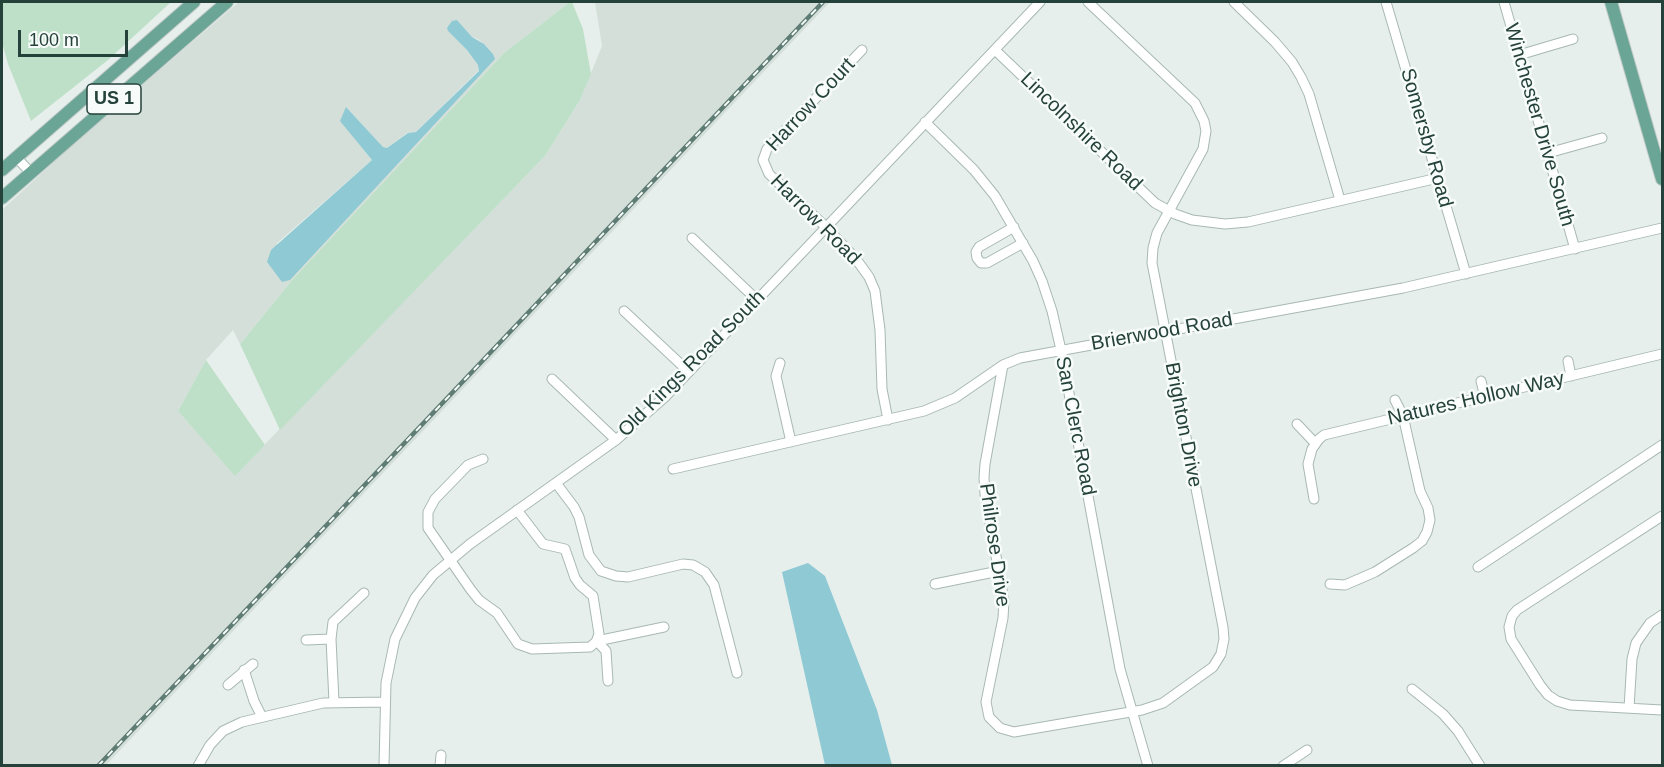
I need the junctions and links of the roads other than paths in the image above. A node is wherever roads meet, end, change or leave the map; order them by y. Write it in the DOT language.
graph roads {
  1 [pos="194,2"];
  2 [pos="227,2"];
  3 [pos="1040,2"];
  4 [pos="1088,2"];
  5 [pos="1234,2"];
  6 [pos="1386,2"];
  7 [pos="1504,2"];
  8 [pos="1611,2"];
  9 [pos="1572,38"];
  10 [pos="862,50"];
  11 [pos="995,50"];
  12 [pos="1519,55"];
  13 [pos="926,122"];
  14 [pos="1602,138"];
  15 [pos="1548,153"];
  16 [pos="16,157"];
  17 [pos="763,160"];
  18 [pos="2,170"];
  19 [pos="31,172"];
  20 [pos="1438,178"];
  21 [pos="1662,179"];
  22 [pos="2,198"];
  23 [pos="1340,200"];
  24 [pos="1168,211"];
  25 [pos="1014,227"];
  26 [pos="826,228"];
  27 [pos="1662,228"];
  28 [pos="692,238"];
  29 [pos="1023,243"];
  30 [pos="1575,249"];
  31 [pos="1466,274"];
  32 [pos="757,300"];
  33 [pos="624,311"];
  34 [pos="1164,331"];
  35 [pos="1061,350"];
  36 [pos="1662,354"];
  37 [pos="1569,361"];
  38 [pos="780,363"];
  39 [pos="1003,365"];
  40 [pos="689,372"];
  41 [pos="1571,376"];
  42 [pos="552,379"];
  43 [pos="1481,381"];
  44 [pos="1485,397"];
  45 [pos="1395,400"];
  46 [pos="1403,416"];
  47 [pos="888,420"];
  48 [pos="1297,424"];
  49 [pos="616,440"];
  50 [pos="791,442"];
  51 [pos="1315,443"];
  52 [pos="1662,446"];
  53 [pos="483,459"];
  54 [pos="674,469"];
  55 [pos="556,483"];
  56 [pos="1314,499"];
  57 [pos="517,510"];
  58 [pos="1662,516"];
  59 [pos="449,559"];
  60 [pos="1478,567"];
  61 [pos="999,571"];
  62 [pos="935,584"];
  63 [pos="1330,584"];
  64 [pos="364,593"];
  65 [pos="1662,615"];
  66 [pos="664,627"];
  67 [pos="331,639"];
  68 [pos="306,640"];
  69 [pos="597,641"];
  70 [pos="253,664"];
  71 [pos="244,670"];
  72 [pos="737,673"];
  73 [pos="608,681"];
  74 [pos="228,685"];
  75 [pos="1412,689"];
  76 [pos="334,702"];
  77 [pos="385,702"];
  78 [pos="1629,708"];
  79 [pos="1662,710"];
  80 [pos="1131,711"];
  81 [pos="262,717"];
  82 [pos="994,723"];
  83 [pos="1307,750"];
  84 [pos="441,755"];
  85 [pos="198,765"];
  86 [pos="384,765"];
  87 [pos="440,765"];
  88 [pos="1148,765"];
  89 [pos="1283,765"];
  90 [pos="1480,765"];
  1 -- 16 [label="main road, US 1"];
  2 -- 19 [label="main road, US 1"];
  3 -- 11 [label="street, Old Kings Road South"];
  4 -- 24 [label="street, Brighton Drive"];
  5 -- 23 [label="street"];
  6 -- 20 [label="street, Somersby Road"];
  7 -- 12 [label="street, Winchester Drive South"];
  8 -- 21 [label="main road"];
  9 -- 12 [label="street"];
  10 -- 17 [label="street, Harrow Court"];
  11 -- 13 [label="street, Old Kings Road South"];
  11 -- 24 [label="street, Lincolnshire Road"];
  12 -- 15 [label="street, Winchester Drive South"];
  13 -- 25 [label="street, San Clerc Road"];
  13 -- 26 [label="street, Old Kings Road South"];
  14 -- 15 [label="street"];
  15 -- 30 [label="street, Winchester Drive South"];
  16 -- 18 [label="main road, US 1"];
  16 -- 19 [label="street"];
  17 -- 26 [label="street, Harrow Road"];
  19 -- 22 [label="main road, US 1"];
  20 -- 23 [label="street"];
  20 -- 31 [label="street, Somersby Road"];
  23 -- 24 [label="street"];
  24 -- 34 [label="street, Brighton Drive"];
  25 -- 29 [label="street, San Clerc Road"];
  25 -- 29 [label="street"];
  26 -- 32 [label="street, Old Kings Road South"];
  26 -- 47 [label="street, Harrow Road"];
  27 -- 30 [label="street, Brierwood Road"];
  28 -- 32 [label="street"];
  29 -- 35 [label="street, San Clerc Road"];
  30 -- 31 [label="street, Brierwood Road"];
  31 -- 34 [label="street, Brierwood Road"];
  32 -- 40 [label="street, Old Kings Road South"];
  33 -- 40 [label="street"];
  34 -- 35 [label="street, Brierwood Road"];
  34 -- 80 [label="street, Brighton Drive"];
  35 -- 39 [label="street, Brierwood Road"];
  35 -- 80 [label="street, San Clerc Road"];
  36 -- 41 [label="street, Natures Hollow Way"];
  37 -- 41 [label="street"];
  38 -- 50 [label="street"];
  39 -- 47 [label="street, Brierwood Road"];
  39 -- 61 [label="street, Philrose Drive"];
  40 -- 49 [label="street, Old Kings Road South"];
  41 -- 44 [label="street, Natures Hollow Way"];
  42 -- 49 [label="street"];
  43 -- 44 [label="street"];
  44 -- 46 [label="street, Natures Hollow Way"];
  45 -- 46 [label="street"];
  46 -- 51 [label="street, Natures Hollow Way"];
  46 -- 63 [label="street"];
  47 -- 50 [label="street, Brierwood Road"];
  48 -- 51 [label="street"];
  49 -- 55 [label="street, Old Kings Road South"];
  50 -- 54 [label="street, Brierwood Road"];
  51 -- 56 [label="street"];
  52 -- 60 [label="street"];
  53 -- 59 [label="street"];
  55 -- 57 [label="street, Old Kings Road South"];
  55 -- 72 [label="street"];
  57 -- 59 [label="street, Old Kings Road South"];
  57 -- 69 [label="street"];
  58 -- 78 [label="street"];
  59 -- 69 [label="street"];
  59 -- 77 [label="street, Old Kings Road South"];
  61 -- 62 [label="street"];
  61 -- 82 [label="street, Philrose Drive"];
  64 -- 67 [label="street"];
  65 -- 78 [label="street"];
  66 -- 69 [label="street"];
  67 -- 68 [label="street"];
  67 -- 76 [label="street"];
  69 -- 73 [label="street"];
  70 -- 71 [label="street"];
  71 -- 74 [label="street"];
  71 -- 81 [label="street"];
  75 -- 90 [label="street"];
  76 -- 77 [label="street"];
  76 -- 81 [label="street"];
  77 -- 86 [label="street, Old Kings Road South"];
  78 -- 79 [label="street"];
  80 -- 82 [label="street, Brighton Drive"];
  80 -- 88 [label="street, San Clerc Road"];
  81 -- 85 [label="street"];
  83 -- 89 [label="street"];
  84 -- 87 [label="street"];
}
